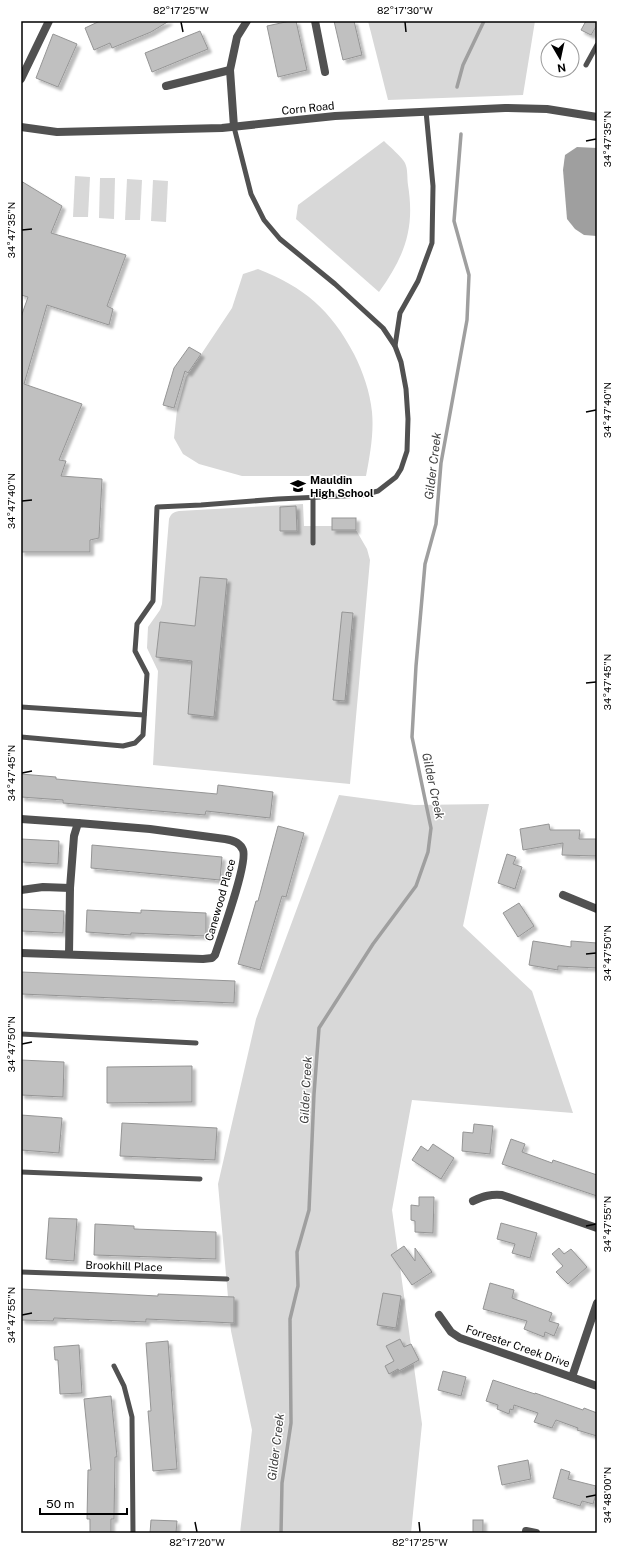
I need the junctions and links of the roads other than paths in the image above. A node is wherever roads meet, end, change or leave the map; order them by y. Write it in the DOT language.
graph roads {
  1 [pos="49,21"];
  2 [pos="247,21"];
  3 [pos="315,21"];
  4 [pos="597,45"];
  5 [pos="586,65"];
  6 [pos="230,70"];
  7 [pos="325,72"];
  8 [pos="21,78"];
  9 [pos="166,86"];
  10 [pos="426,111"];
  11 [pos="597,117"];
  12 [pos="21,127"];
  13 [pos="234,127"];
  14 [pos="395,346"];
  15 [pos="313,497"];
  16 [pos="313,543"];
  17 [pos="21,707"];
  18 [pos="144,715"];
  19 [pos="21,737"];
  20 [pos="21,819"];
  21 [pos="78,823"];
  22 [pos="70,888"];
  23 [pos="21,890"];
  24 [pos="563,896"];
  25 [pos="597,909"];
  26 [pos="21,953"];
  27 [pos="69,954"];
  28 [pos="21,1034"];
  29 [pos="196,1042"];
  30 [pos="21,1172"];
  31 [pos="200,1179"];
  32 [pos="473,1201"];
  33 [pos="597,1228"];
  34 [pos="21,1272"];
  35 [pos="227,1279"];
  36 [pos="597,1303"];
  37 [pos="439,1315"];
  38 [pos="114,1366"];
  39 [pos="572,1377"];
  40 [pos="597,1386"];
  41 [pos="526,1530"];
  42 [pos="133,1533"];
  43 [pos="536,1533"];
  1 -- 8 [label="street"];
  2 -- 6 [label="street"];
  3 -- 7 [label="street"];
  4 -- 5 [label="lane"];
  6 -- 9 [label="street"];
  6 -- 13 [label="street"];
  10 -- 11 [label="street, Corn Road"];
  10 -- 13 [label="street, Corn Road"];
  10 -- 14 [label="lane"];
  12 -- 13 [label="street, Corn Road"];
  13 -- 14 [label="lane"];
  14 -- 15 [label="lane"];
  15 -- 16 [label="lane"];
  15 -- 18 [label="lane"];
  17 -- 18 [label="lane"];
  18 -- 19 [label="lane"];
  20 -- 21 [label="street, Canewood Place"];
  21 -- 22 [label="street"];
  21 -- 27 [label="street, Canewood Place"];
  22 -- 23 [label="street"];
  22 -- 27 [label="street"];
  24 -- 25 [label="street"];
  26 -- 27 [label="street, Canewood Place"];
  28 -- 29 [label="lane"];
  30 -- 31 [label="lane"];
  32 -- 33 [label="street"];
  34 -- 35 [label="lane, Brookhill Place"];
  36 -- 39 [label="street"];
  37 -- 39 [label="street, Forrester Creek Drive"];
  38 -- 42 [label="lane"];
  39 -- 40 [label="street, Forrester Creek Drive"];
  41 -- 43 [label="street"];
}
